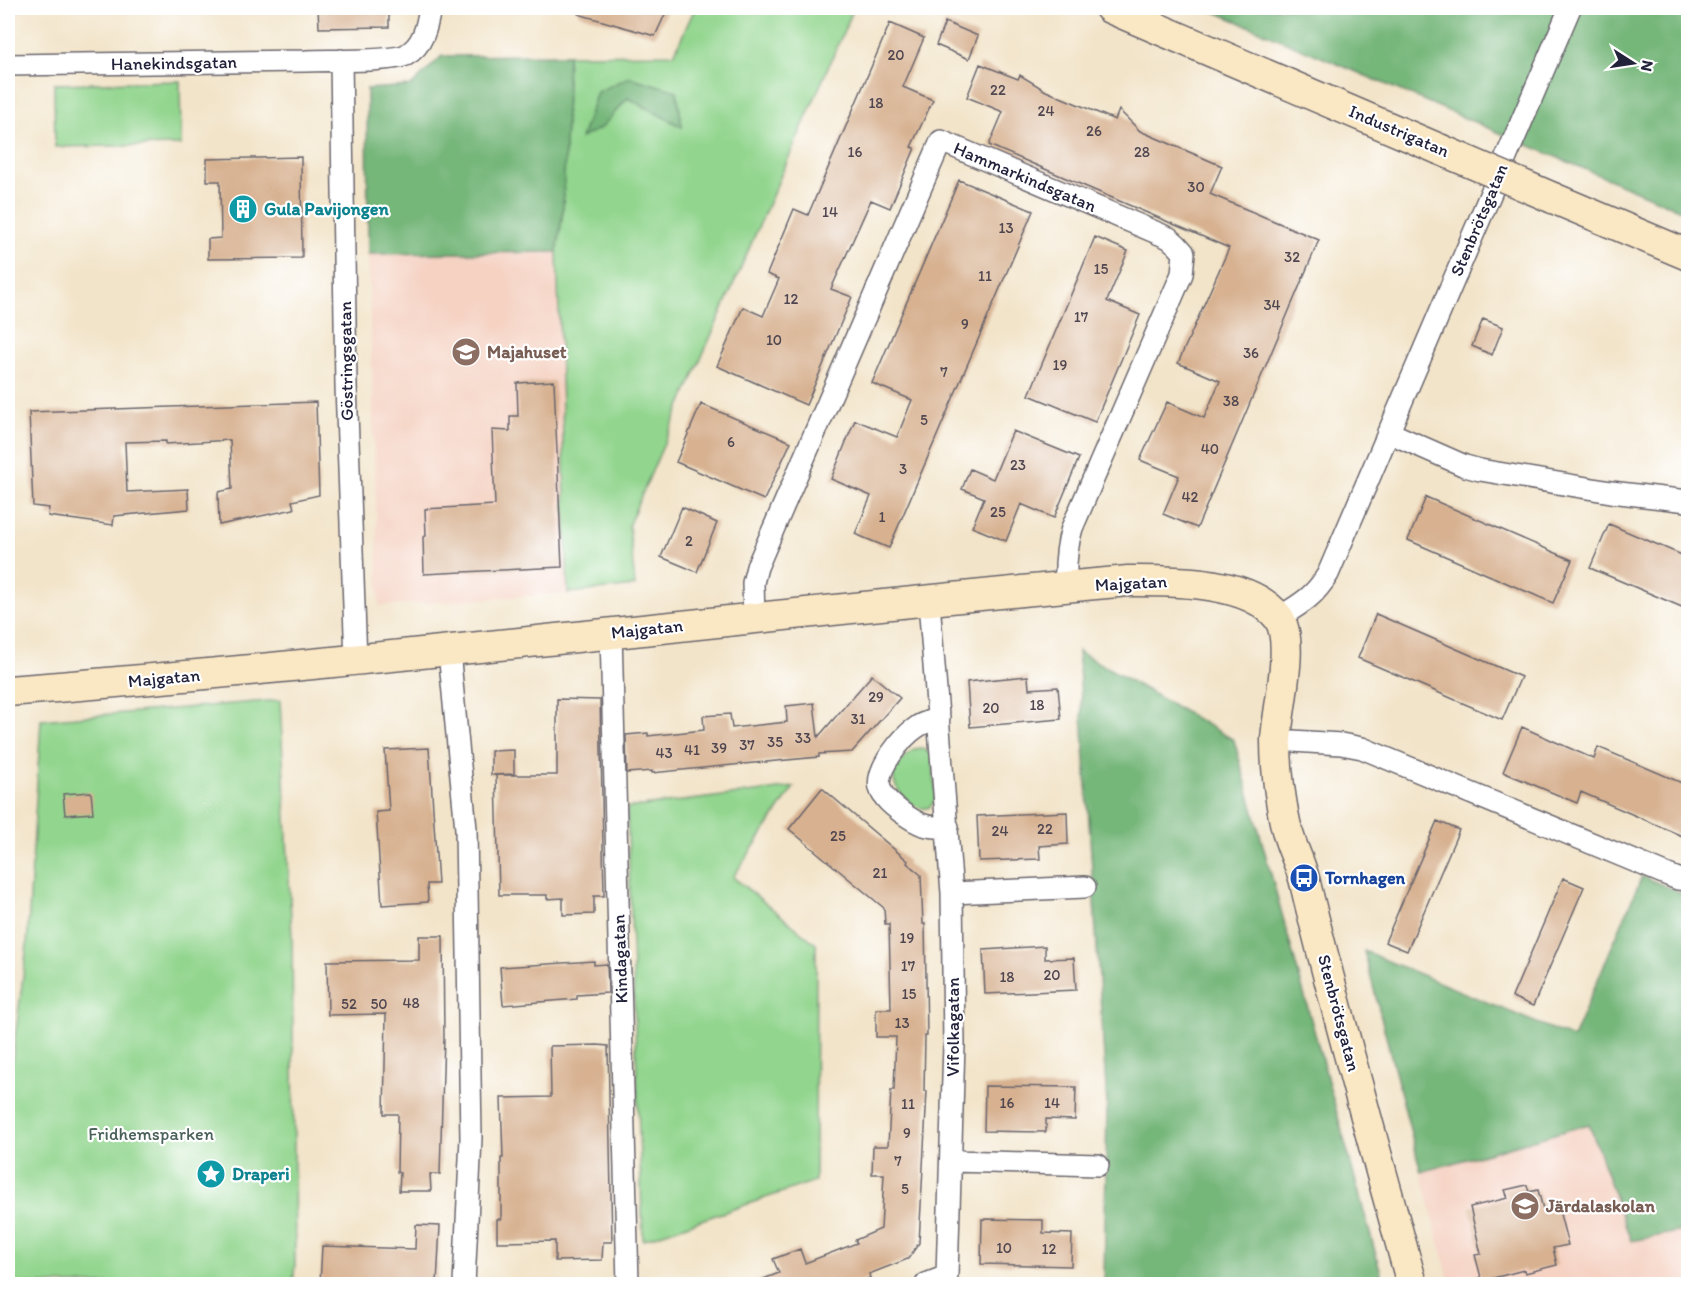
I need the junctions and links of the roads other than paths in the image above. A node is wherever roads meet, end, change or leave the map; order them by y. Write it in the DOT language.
graph roads {
  1 [pos="430,8"];
  2 [pos="1110,8"];
  3 [pos="1570,8"];
  4 [pos="341,60"];
  5 [pos="8,65"];
  6 [pos="1689,255"];
  7 [pos="1388,432"];
  8 [pos="1689,501"];
  9 [pos="1066,587"];
  10 [pos="929,602"];
  11 [pos="754,618"];
  12 [pos="1278,618"];
  13 [pos="611,633"];
  14 [pos="449,651"];
  15 [pos="356,661"];
  16 [pos="8,691"];
  17 [pos="939,718"];
  18 [pos="1276,740"];
  19 [pos="948,827"];
  20 [pos="1689,880"];
  21 [pos="1084,887"];
  22 [pos="952,893"];
  23 [pos="952,1161"];
  24 [pos="1098,1165"];
  25 [pos="464,1284"];
  26 [pos="628,1284"];
  27 [pos="927,1284"];
  28 [pos="1412,1284"];
  1 -- 4 [label="street, Hanekindsgatan"];
  2 -- 6 [label="street, Industrigatan, bridge"];
  3 -- 7 [label="street, Stenbrötsgatan"];
  4 -- 5 [label="street, Hanekindsgatan"];
  4 -- 15 [label="street, Göstringsgatan"];
  7 -- 8 [label="street"];
  7 -- 12 [label="street, Stenbrötsgatan"];
  9 -- 10 [label="street, Majgatan"];
  9 -- 11 [label="street, Hammarkindsgatan"];
  9 -- 12 [label="street, Majgatan"];
  10 -- 11 [label="street, Majgatan"];
  10 -- 17 [label="street, Vifolkagatan"];
  11 -- 13 [label="street, Majgatan"];
  12 -- 18 [label="street, Stenbrötsgatan"];
  13 -- 14 [label="street, Majgatan"];
  13 -- 26 [label="street, Kindagatan"];
  14 -- 15 [label="street, Majgatan"];
  14 -- 25 [label="street"];
  15 -- 16 [label="street, Majgatan"];
  17 -- 19 [label="street, Vifolkagatan"];
  17 -- 19 [label="street"];
  18 -- 20 [label="street"];
  18 -- 28 [label="street, Stenbrötsgatan"];
  19 -- 22 [label="street, Vifolkagatan"];
  21 -- 22 [label="street"];
  22 -- 23 [label="street, Vifolkagatan"];
  23 -- 24 [label="street"];
  23 -- 27 [label="street, Vifolkagatan"];
}
